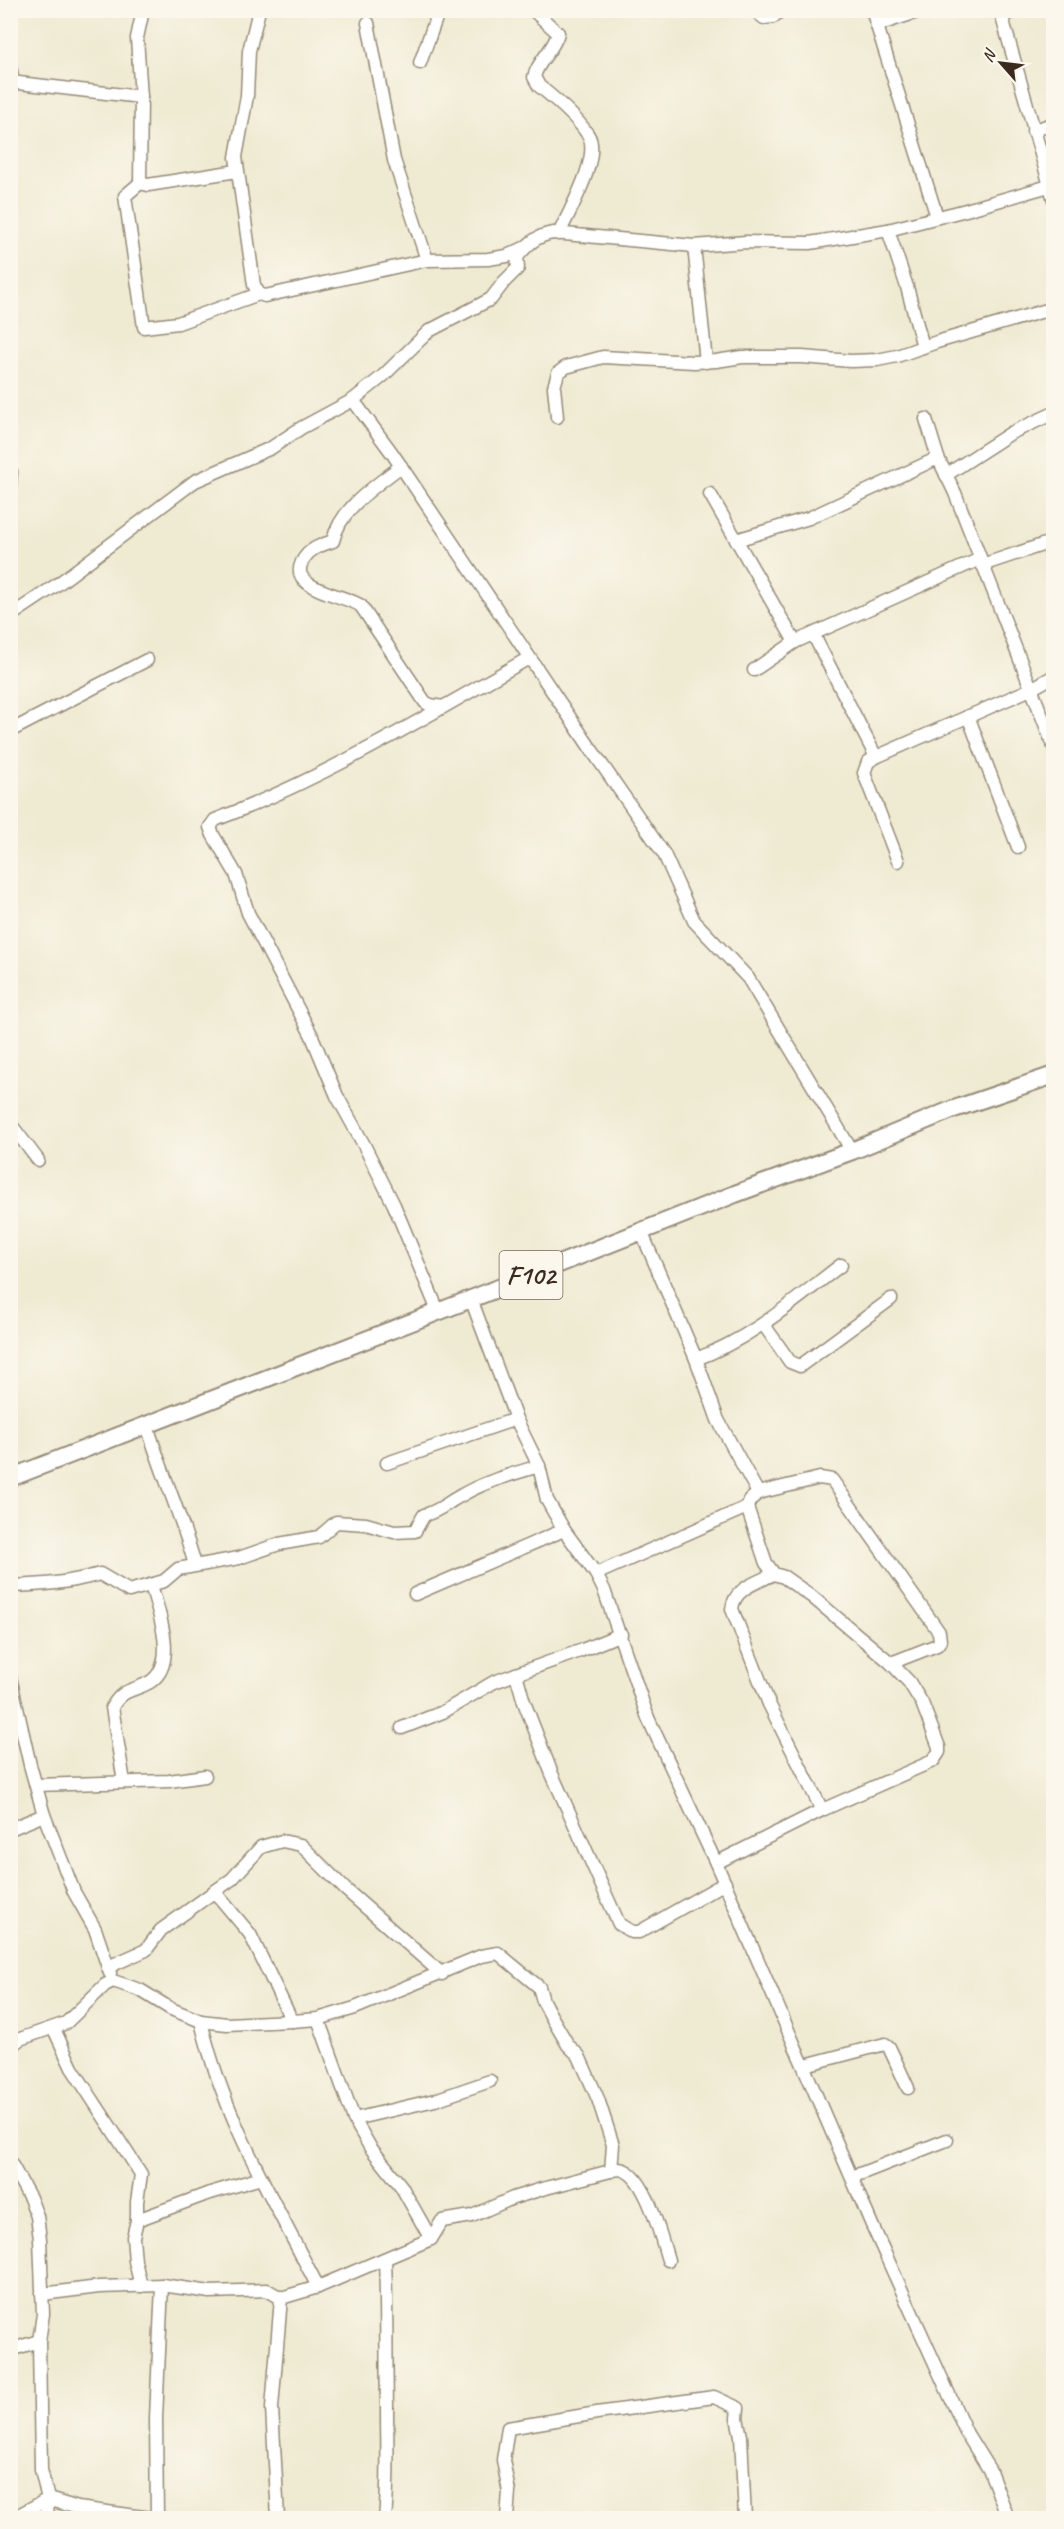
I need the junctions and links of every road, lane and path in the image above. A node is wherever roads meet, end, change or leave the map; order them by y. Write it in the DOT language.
graph roads {
  1 [pos="143,10"];
  2 [pos="259,10"];
  3 [pos="439,10"];
  4 [pos="533,10"];
  5 [pos="754,10"];
  6 [pos="782,10"];
  7 [pos="872,10"];
  8 [pos="923,10"];
  9 [pos="1021,10"];
  10 [pos="1001,13"];
  11 [pos="368,22"];
  12 [pos="877,25"];
  13 [pos="420,63"];
  14 [pos="10,66"];
  15 [pos="12,82"];
  16 [pos="141,97"];
  17 [pos="1053,123"];
  18 [pos="1034,131"];
  19 [pos="237,171"];
  20 [pos="140,183"];
  21 [pos="1049,186"];
  22 [pos="1053,200"];
  23 [pos="937,217"];
  24 [pos="888,230"];
  25 [pos="559,234"];
  26 [pos="694,246"];
  27 [pos="525,248"];
  28 [pos="427,260"];
  29 [pos="450,266"];
  30 [pos="259,294"];
  31 [pos="1053,308"];
  32 [pos="923,347"];
  33 [pos="706,362"];
  34 [pos="353,400"];
  35 [pos="1053,413"];
  36 [pos="557,417"];
  37 [pos="926,419"];
  38 [pos="938,458"];
  39 [pos="401,466"];
  40 [pos="11,472"];
  41 [pos="946,475"];
  42 [pos="10,486"];
  43 [pos="710,494"];
  44 [pos="736,540"];
  45 [pos="1053,541"];
  46 [pos="981,562"];
  47 [pos="10,616"];
  48 [pos="813,634"];
  49 [pos="795,642"];
  50 [pos="529,658"];
  51 [pos="147,660"];
  52 [pos="754,670"];
  53 [pos="1053,675"];
  54 [pos="1030,689"];
  55 [pos="443,707"];
  56 [pos="968,716"];
  57 [pos="10,731"];
  58 [pos="1053,747"];
  59 [pos="876,757"];
  60 [pos="1018,847"];
  61 [pos="898,861"];
  62 [pos="1053,1075"];
  63 [pos="10,1120"];
  64 [pos="852,1151"];
  65 [pos="38,1160"];
  66 [pos="641,1231"];
  67 [pos="841,1265"];
  68 [pos="471,1299"];
  69 [pos="891,1299"];
  70 [pos="438,1311"];
  71 [pos="764,1325"];
  72 [pos="696,1359"];
  73 [pos="516,1419"];
  74 [pos="147,1425"];
  75 [pos="387,1463"];
  76 [pos="539,1466"];
  77 [pos="10,1478"];
  78 [pos="758,1493"];
  79 [pos="747,1507"];
  80 [pos="564,1530"];
  81 [pos="195,1565"];
  82 [pos="596,1574"];
  83 [pos="774,1574"];
  84 [pos="151,1585"];
  85 [pos="10,1586"];
  86 [pos="415,1594"];
  87 [pos="621,1634"];
  88 [pos="891,1663"];
  89 [pos="516,1674"];
  90 [pos="10,1677"];
  91 [pos="13,1706"];
  92 [pos="402,1728"];
  93 [pos="205,1776"];
  94 [pos="124,1782"];
  95 [pos="36,1785"];
  96 [pos="822,1810"];
  97 [pos="44,1815"];
  98 [pos="10,1829"];
  99 [pos="716,1863"];
  100 [pos="725,1883"];
  101 [pos="214,1891"];
  102 [pos="108,1967"];
  103 [pos="442,1974"];
  104 [pos="113,1981"];
  105 [pos="318,2019"];
  106 [pos="201,2021"];
  107 [pos="292,2021"];
  108 [pos="54,2028"];
  109 [pos="10,2047"];
  110 [pos="805,2065"];
  111 [pos="490,2081"];
  112 [pos="908,2088"];
  113 [pos="354,2120"];
  114 [pos="947,2140"];
  115 [pos="10,2162"];
  116 [pos="611,2171"];
  117 [pos="852,2177"];
  118 [pos="261,2178"];
  119 [pos="137,2220"];
  120 [pos="431,2239"];
  121 [pos="385,2260"];
  122 [pos="668,2260"];
  123 [pos="162,2285"];
  124 [pos="141,2286"];
  125 [pos="318,2287"];
  126 [pos="42,2294"];
  127 [pos="281,2298"];
  128 [pos="39,2341"];
  129 [pos="10,2350"];
  130 [pos="48,2499"];
  131 [pos="13,2518"];
  132 [pos="47,2518"];
  133 [pos="151,2518"];
  134 [pos="157,2518"];
  135 [pos="278,2518"];
  136 [pos="385,2518"];
  137 [pos="507,2518"];
  138 [pos="746,2518"];
  139 [pos="1008,2518"];
  1 -- 16 [label="street"];
  2 -- 19 [label="street"];
  3 -- 13 [label="street"];
  4 -- 25 [label="street"];
  5 -- 6 [label="street"];
  7 -- 12 [label="street"];
  8 -- 12 [label="street"];
  9 -- 10 [label="street"];
  10 -- 18 [label="street"];
  11 -- 28 [label="street"];
  12 -- 23 [label="street"];
  14 -- 15 [label="street"];
  15 -- 16 [label="street"];
  16 -- 20 [label="street"];
  17 -- 18 [label="street"];
  18 -- 21 [label="street"];
  19 -- 20 [label="street"];
  19 -- 30 [label="street"];
  20 -- 30 [label="street"];
  21 -- 22 [label="street"];
  21 -- 23 [label="street"];
  23 -- 24 [label="street"];
  24 -- 26 [label="street"];
  24 -- 32 [label="street"];
  25 -- 26 [label="street"];
  25 -- 27 [label="street"];
  26 -- 33 [label="street"];
  27 -- 28 [label="street"];
  27 -- 34 [label="street"];
  28 -- 29 [label="street"];
  28 -- 30 [label="street"];
  31 -- 32 [label="street"];
  32 -- 33 [label="street"];
  33 -- 36 [label="street"];
  34 -- 39 [label="street"];
  34 -- 47 [label="street"];
  35 -- 41 [label="street"];
  37 -- 38 [label="street"];
  38 -- 41 [label="street"];
  38 -- 44 [label="street"];
  39 -- 50 [label="street"];
  39 -- 55 [label="street"];
  40 -- 42 [label="street"];
  41 -- 46 [label="street"];
  43 -- 44 [label="street"];
  44 -- 49 [label="street"];
  45 -- 46 [label="street"];
  46 -- 48 [label="street"];
  46 -- 54 [label="street"];
  48 -- 49 [label="street"];
  48 -- 59 [label="street"];
  49 -- 52 [label="street"];
  50 -- 55 [label="street"];
  50 -- 64 [label="street"];
  51 -- 57 [label="street"];
  53 -- 54 [label="street"];
  54 -- 56 [label="street"];
  54 -- 58 [label="street"];
  55 -- 70 [label="street"];
  56 -- 59 [label="street"];
  56 -- 60 [label="street"];
  59 -- 61 [label="street"];
  62 -- 64 [label="main road, F102"];
  63 -- 65 [label="street"];
  64 -- 66 [label="main road, F102"];
  66 -- 68 [label="main road, F102"];
  66 -- 72 [label="street"];
  67 -- 71 [label="street"];
  68 -- 70 [label="main road, F102"];
  68 -- 73 [label="street"];
  69 -- 71 [label="street"];
  70 -- 74 [label="main road, F102"];
  71 -- 72 [label="street"];
  72 -- 78 [label="street"];
  73 -- 75 [label="street"];
  73 -- 76 [label="street"];
  74 -- 77 [label="main road, F102"];
  74 -- 81 [label="street"];
  76 -- 80 [label="street"];
  76 -- 81 [label="street"];
  78 -- 79 [label="street"];
  78 -- 88 [label="street"];
  79 -- 82 [label="street"];
  79 -- 83 [label="street"];
  80 -- 82 [label="street"];
  80 -- 86 [label="street"];
  81 -- 84 [label="street"];
  82 -- 87 [label="street"];
  83 -- 88 [label="street"];
  83 -- 96 [label="street"];
  84 -- 85 [label="street"];
  84 -- 94 [label="street"];
  87 -- 89 [label="street"];
  87 -- 99 [label="street"];
  88 -- 96 [label="street"];
  89 -- 92 [label="street"];
  89 -- 100 [label="street"];
  90 -- 91 [label="street"];
  91 -- 95 [label="street"];
  93 -- 94 [label="street"];
  94 -- 95 [label="street"];
  95 -- 97 [label="street"];
  96 -- 99 [label="street"];
  97 -- 98 [label="street"];
  97 -- 102 [label="street"];
  99 -- 100 [label="street"];
  100 -- 110 [label="street"];
  101 -- 102 [label="street"];
  101 -- 103 [label="street"];
  101 -- 107 [label="street"];
  102 -- 104 [label="street"];
  103 -- 105 [label="street"];
  103 -- 116 [label="street"];
  104 -- 106 [label="street"];
  104 -- 108 [label="street"];
  105 -- 107 [label="street"];
  105 -- 113 [label="street"];
  106 -- 107 [label="street"];
  106 -- 118 [label="street"];
  108 -- 109 [label="street"];
  108 -- 119 [label="street"];
  110 -- 112 [label="street"];
  110 -- 117 [label="street"];
  111 -- 113 [label="street"];
  113 -- 120 [label="street"];
  114 -- 117 [label="street"];
  115 -- 126 [label="street"];
  116 -- 120 [label="street"];
  116 -- 122 [label="street"];
  117 -- 139 [label="street"];
  118 -- 119 [label="street"];
  118 -- 125 [label="street"];
  119 -- 124 [label="street"];
  120 -- 121 [label="street"];
  121 -- 125 [label="street"];
  121 -- 136 [label="street"];
  123 -- 124 [label="street"];
  123 -- 127 [label="street"];
  123 -- 134 [label="street"];
  124 -- 126 [label="street"];
  125 -- 127 [label="street"];
  126 -- 128 [label="street"];
  127 -- 135 [label="street"];
  128 -- 129 [label="street"];
  128 -- 130 [label="street"];
  130 -- 131 [label="street"];
  130 -- 132 [label="street"];
  130 -- 133 [label="street"];
  137 -- 138 [label="street"];
}
